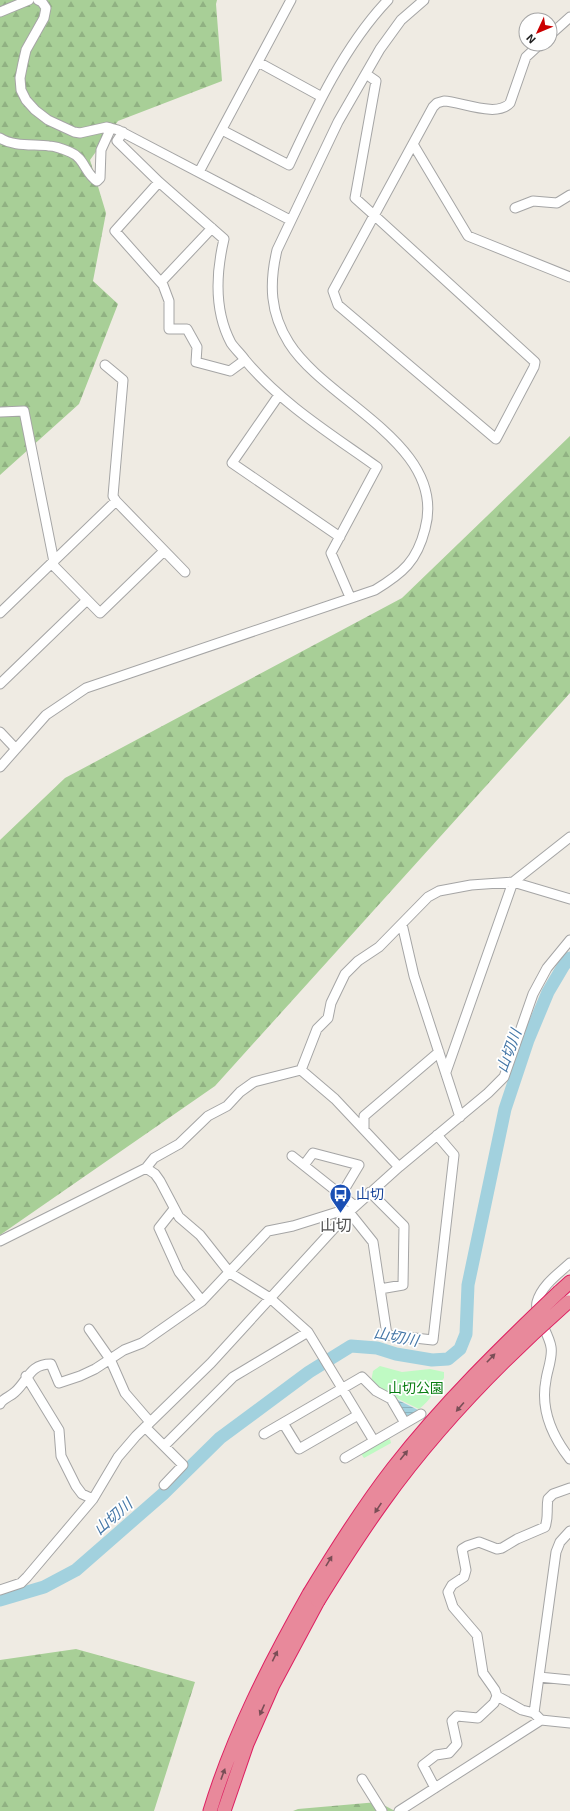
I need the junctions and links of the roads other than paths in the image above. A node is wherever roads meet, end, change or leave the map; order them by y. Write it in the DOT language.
graph roads {
  1 [pos="30,0"];
  2 [pos="38,0"];
  3 [pos="291,0"];
  4 [pos="388,0"];
  5 [pos="424,0"];
  6 [pos="0,12"];
  7 [pos="570,17"];
  8 [pos="558,28"];
  9 [pos="531,52"];
  10 [pos="258,62"];
  11 [pos="366,74"];
  12 [pos="322,97"];
  13 [pos="111,128"];
  14 [pos="222,130"];
  15 [pos="123,132"];
  16 [pos="0,138"];
  17 [pos="413,144"];
  18 [pos="199,172"];
  19 [pos="159,182"];
  20 [pos="570,195"];
  21 [pos="515,208"];
  22 [pos="375,216"];
  23 [pos="290,220"];
  24 [pos="212,228"];
  25 [pos="570,277"];
  26 [pos="160,282"];
  27 [pos="245,360"];
  28 [pos="105,365"];
  29 [pos="278,395"];
  30 [pos="0,412"];
  31 [pos="116,501"];
  32 [pos="340,537"];
  33 [pos="164,551"];
  34 [pos="53,563"];
  35 [pos="185,572"];
  36 [pos="350,597"];
  37 [pos="87,600"];
  38 [pos="0,614"];
  39 [pos="0,684"];
  40 [pos="0,732"];
  41 [pos="16,749"];
  42 [pos="0,767"];
  43 [pos="570,837"];
  44 [pos="513,882"];
  45 [pos="570,899"];
  46 [pos="402,924"];
  47 [pos="570,940"];
  48 [pos="439,1052"];
  49 [pos="300,1070"];
  50 [pos="446,1072"];
  51 [pos="460,1117"];
  52 [pos="364,1129"];
  53 [pos="437,1135"];
  54 [pos="292,1156"];
  55 [pos="304,1165"];
  56 [pos="399,1167"];
  57 [pos="146,1168"];
  58 [pos="370,1192"];
  59 [pos="341,1195"];
  60 [pos="174,1209"];
  61 [pos="352,1209"];
  62 [pos="0,1241"];
  63 [pos="570,1263"];
  64 [pos="230,1273"];
  65 [pos="570,1282"];
  66 [pos="380,1289"];
  67 [pos="270,1298"];
  68 [pos="566,1298"];
  69 [pos="202,1301"];
  70 [pos="89,1329"];
  71 [pos="308,1332"];
  72 [pos="110,1360"];
  73 [pos="26,1376"];
  74 [pos="342,1388"];
  75 [pos="0,1404"];
  76 [pos="421,1414"];
  77 [pos="358,1415"];
  78 [pos="283,1423"];
  79 [pos="148,1424"];
  80 [pos="405,1424"];
  81 [pos="264,1434"];
  82 [pos="374,1441"];
  83 [pos="164,1446"];
  84 [pos="345,1458"];
  85 [pos="570,1459"];
  86 [pos="164,1485"];
  87 [pos="570,1488"];
  88 [pos="93,1499"];
  89 [pos="570,1531"];
  90 [pos="560,1542"];
  91 [pos="570,1544"];
  92 [pos="0,1590"];
  93 [pos="313,1597"];
  94 [pos="539,1677"];
  95 [pos="570,1680"];
  96 [pos="498,1696"];
  97 [pos="538,1717"];
  98 [pos="570,1723"];
  99 [pos="362,1779"];
  100 [pos="435,1788"];
  101 [pos="210,1811"];
  102 [pos="224,1811"];
  103 [pos="382,1811"];
  104 [pos="399,1811"];
  1 -- 6 [label="street"];
  2 -- 13 [label="street"];
  3 -- 10 [label="street"];
  4 -- 12 [label="street"];
  5 -- 11 [label="street"];
  7 -- 8 [label="street"];
  9 -- 17 [label="street"];
  10 -- 12 [label="street"];
  10 -- 14 [label="street"];
  11 -- 22 [label="street"];
  11 -- 23 [label="street"];
  12 -- 14 [label="street"];
  13 -- 15 [label="street"];
  13 -- 16 [label="street"];
  14 -- 18 [label="street"];
  15 -- 18 [label="street"];
  15 -- 19 [label="street"];
  17 -- 22 [label="street"];
  17 -- 25 [label="street"];
  18 -- 23 [label="street"];
  19 -- 24 [label="street"];
  19 -- 26 [label="street"];
  20 -- 21 [label="street"];
  22 -- 22 [label="street"];
  23 -- 36 [label="street"];
  24 -- 26 [label="street"];
  24 -- 27 [label="street"];
  26 -- 27 [label="street"];
  27 -- 29 [label="street"];
  28 -- 31 [label="street"];
  29 -- 32 [label="street"];
  29 -- 32 [label="street"];
  30 -- 34 [label="street"];
  31 -- 33 [label="street"];
  31 -- 34 [label="street"];
  32 -- 36 [label="street"];
  33 -- 35 [label="street"];
  33 -- 37 [label="street"];
  34 -- 37 [label="street"];
  34 -- 38 [label="street"];
  36 -- 41 [label="street"];
  37 -- 39 [label="street"];
  40 -- 41 [label="street"];
  41 -- 42 [label="street"];
  43 -- 44 [label="street"];
  44 -- 45 [label="street"];
  44 -- 46 [label="street"];
  44 -- 50 [label="street"];
  46 -- 48 [label="street"];
  46 -- 49 [label="street"];
  47 -- 51 [label="street"];
  48 -- 50 [label="street"];
  48 -- 52 [label="street"];
  49 -- 52 [label="street"];
  49 -- 57 [label="street"];
  50 -- 51 [label="street"];
  51 -- 53 [label="street"];
  52 -- 56 [label="street"];
  53 -- 56 [label="street"];
  53 -- 66 [label="street"];
  54 -- 55 [label="street"];
  55 -- 59 [label="street"];
  55 -- 59 [label="street"];
  56 -- 58 [label="street"];
  57 -- 60 [label="street"];
  57 -- 62 [label="street"];
  58 -- 61 [label="street"];
  58 -- 66 [label="street"];
  59 -- 61 [label="street"];
  60 -- 64 [label="street"];
  60 -- 69 [label="street"];
  61 -- 64 [label="street"];
  61 -- 66 [label="street"];
  61 -- 67 [label="street"];
  63 -- 85 [label="street"];
  64 -- 67 [label="street"];
  64 -- 69 [label="street"];
  65 -- 68 [label="highway"];
  67 -- 71 [label="street"];
  67 -- 79 [label="street"];
  68 -- 93 [label="highway, bridge"];
  69 -- 72 [label="street"];
  70 -- 72 [label="street"];
  71 -- 74 [label="street"];
  71 -- 83 [label="street"];
  72 -- 73 [label="street"];
  72 -- 79 [label="street"];
  73 -- 75 [label="street"];
  73 -- 88 [label="street"];
  74 -- 77 [label="street"];
  74 -- 78 [label="street"];
  74 -- 80 [label="street"];
  76 -- 80 [label="street"];
  77 -- 78 [label="street"];
  77 -- 82 [label="street"];
  78 -- 81 [label="street"];
  79 -- 83 [label="street"];
  79 -- 88 [label="street"];
  80 -- 82 [label="street"];
  82 -- 84 [label="street"];
  83 -- 86 [label="street"];
  87 -- 96 [label="street"];
  88 -- 92 [label="street"];
  89 -- 90 [label="street"];
  90 -- 91 [label="street"];
  90 -- 94 [label="street"];
  101 -- 93 [label="highway, one-way"];
  93 -- 102 [label="highway, one-way"];
  94 -- 95 [label="street"];
  94 -- 97 [label="street"];
  96 -- 97 [label="street"];
  96 -- 100 [label="street"];
  97 -- 98 [label="street"];
  97 -- 100 [label="street"];
  99 -- 103 [label="street"];
  100 -- 104 [label="street"];
}
